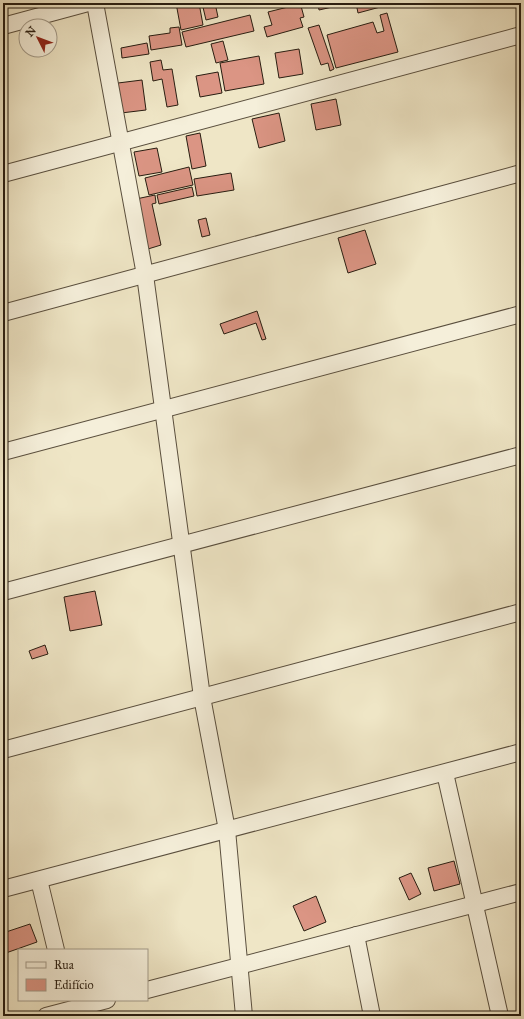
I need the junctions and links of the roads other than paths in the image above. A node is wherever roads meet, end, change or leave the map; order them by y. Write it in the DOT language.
graph roads {
  1 [pos="88,3"];
  2 [pos="94,3"];
  3 [pos="3,26"];
  4 [pos="521,35"];
  5 [pos="121,141"];
  6 [pos="521,173"];
  7 [pos="3,174"];
  8 [pos="145,275"];
  9 [pos="3,313"];
  10 [pos="521,314"];
  11 [pos="164,409"];
  12 [pos="3,452"];
  13 [pos="521,455"];
  14 [pos="182,545"];
  15 [pos="3,592"];
  16 [pos="521,612"];
  17 [pos="202,697"];
  18 [pos="3,750"];
  19 [pos="521,752"];
  20 [pos="445,773"];
  21 [pos="227,830"];
  22 [pos="40,880"];
  23 [pos="3,889"];
  24 [pos="521,892"];
  25 [pos="474,904"];
  26 [pos="356,935"];
  27 [pos="56,949"];
  28 [pos="240,965"];
  29 [pos="148,990"];
  30 [pos="103,1001"];
  31 [pos="69,1009"];
  32 [pos="46,1016"];
  33 [pos="244,1016"];
  34 [pos="372,1016"];
  35 [pos="500,1016"];
  1 -- 3 [label="street"];
  2 -- 5 [label="street"];
  4 -- 5 [label="street"];
  5 -- 7 [label="street"];
  5 -- 8 [label="street"];
  6 -- 8 [label="street"];
  8 -- 9 [label="street"];
  8 -- 11 [label="street"];
  10 -- 11 [label="street"];
  11 -- 12 [label="street"];
  11 -- 14 [label="street"];
  13 -- 14 [label="street"];
  14 -- 15 [label="street"];
  14 -- 17 [label="street"];
  16 -- 17 [label="street"];
  17 -- 18 [label="street"];
  17 -- 21 [label="street"];
  19 -- 20 [label="street"];
  20 -- 21 [label="street"];
  20 -- 25 [label="street"];
  21 -- 22 [label="street"];
  21 -- 28 [label="street"];
  22 -- 23 [label="street"];
  22 -- 27 [label="street"];
  24 -- 25 [label="street"];
  25 -- 26 [label="street"];
  25 -- 35 [label="street"];
  26 -- 28 [label="street"];
  26 -- 34 [label="street"];
  28 -- 29 [label="street"];
  28 -- 33 [label="street"];
  30 -- 31 [label="street"];
  31 -- 32 [label="street"];
}
